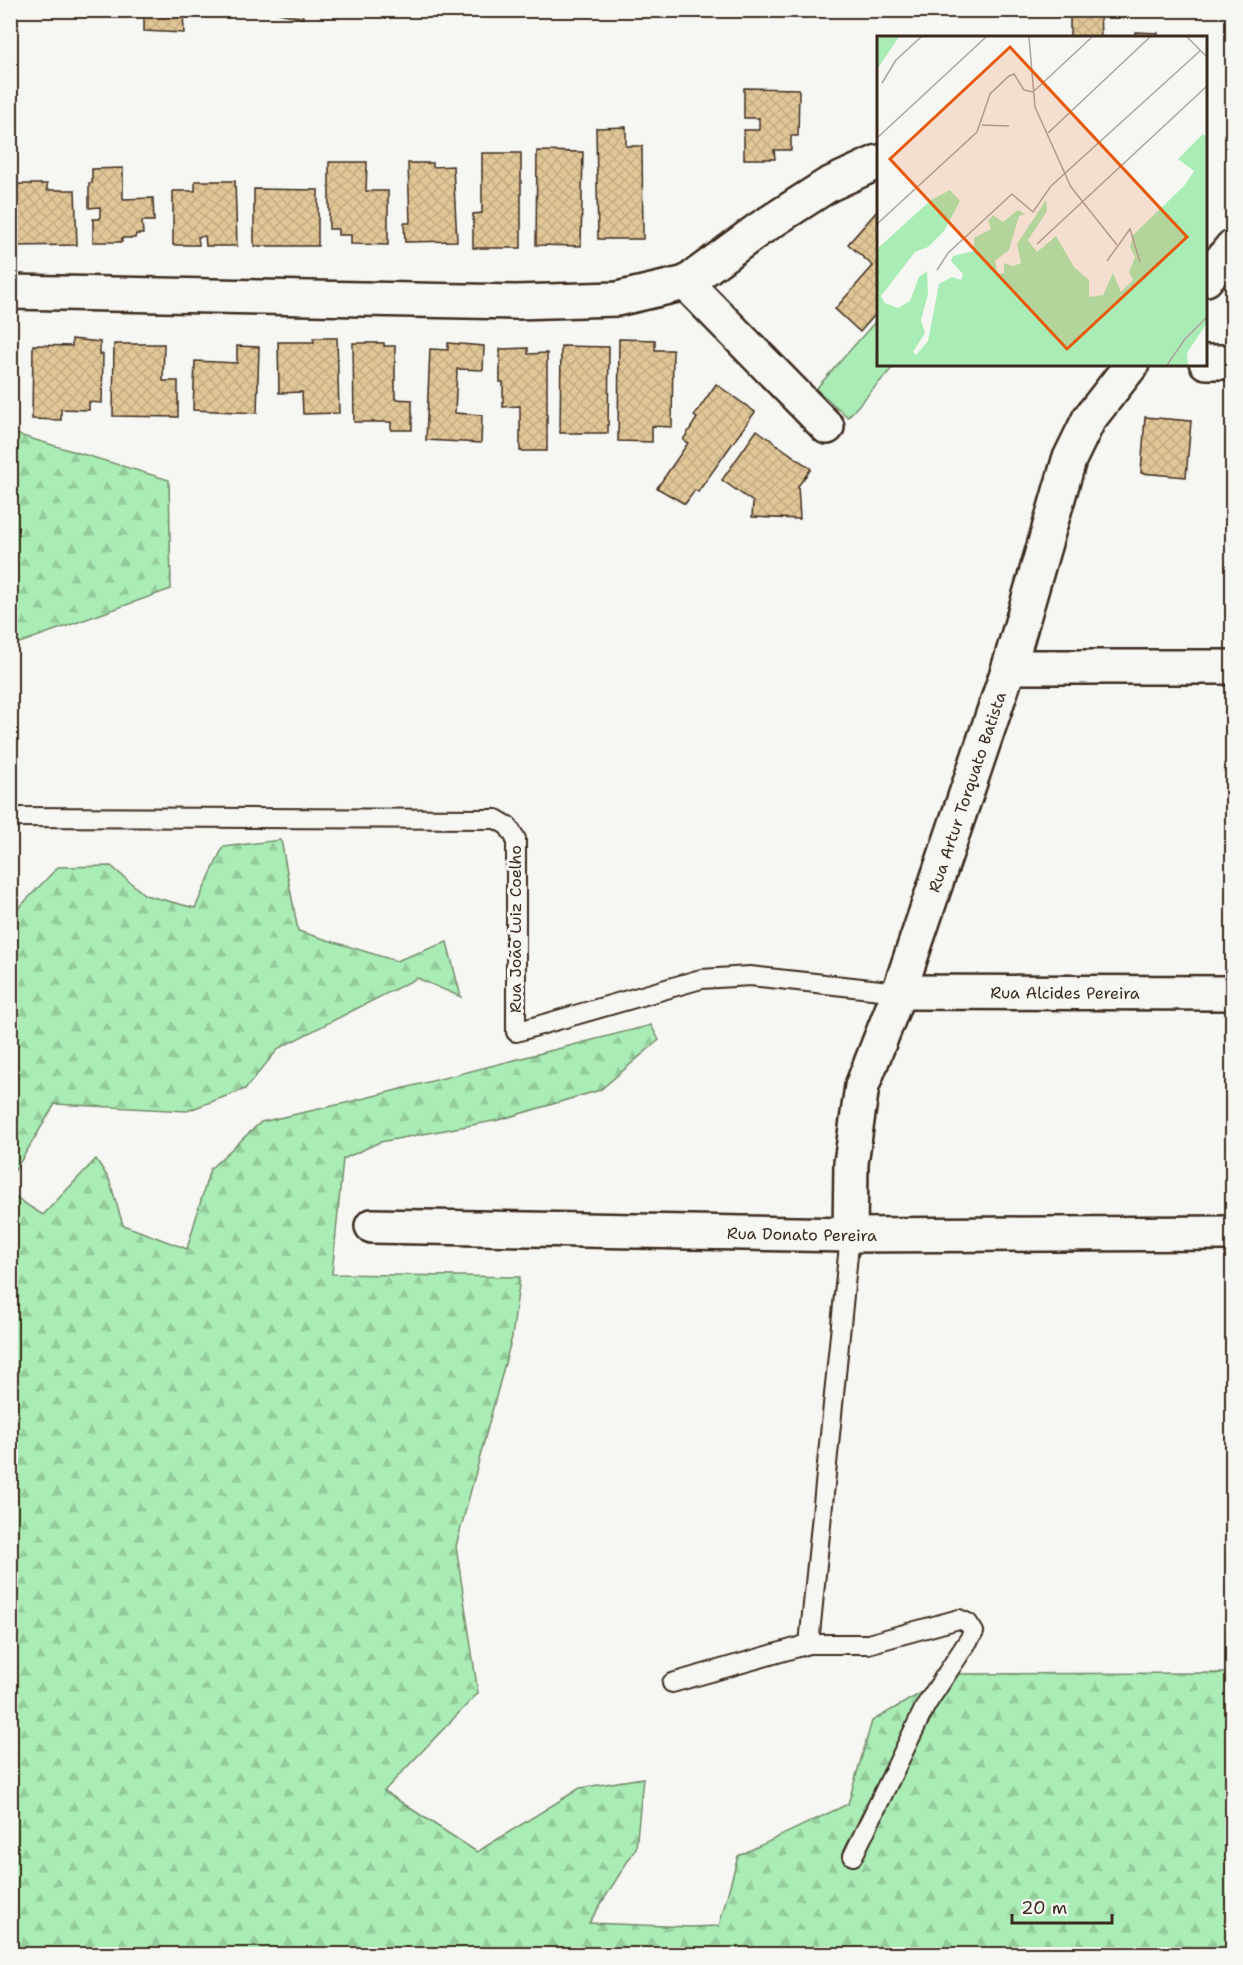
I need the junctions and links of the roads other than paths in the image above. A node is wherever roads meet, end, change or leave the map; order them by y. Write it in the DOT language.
graph roads {
  1 [pos="877,163"];
  2 [pos="1233,247"];
  3 [pos="1207,278"];
  4 [pos="686,283"];
  5 [pos="10,292"];
  6 [pos="1207,362"];
  7 [pos="1233,362"];
  8 [pos="1130,366"];
  9 [pos="827,427"];
  10 [pos="1233,667"];
  11 [pos="1009,668"];
  12 [pos="10,817"];
  13 [pos="899,992"];
  14 [pos="1233,993"];
  15 [pos="372,1226"];
  16 [pos="1233,1233"];
  17 [pos="850,1235"];
  18 [pos="809,1644"];
  19 [pos="672,1683"];
  20 [pos="853,1856"];
  1 -- 4 [label="street"];
  2 -- 3 [label="street"];
  4 -- 5 [label="street"];
  4 -- 9 [label="street"];
  6 -- 7 [label="street"];
  8 -- 11 [label="street, Rua Artur Torquato Batista"];
  10 -- 11 [label="street"];
  11 -- 13 [label="street, Rua Artur Torquato Batista"];
  12 -- 13 [label="lane, Rua João Luiz Coelho"];
  13 -- 14 [label="street, Rua Alcides Pereira"];
  13 -- 17 [label="street, Rua Artur Torquato Batista"];
  15 -- 17 [label="street, Rua Donato Pereira"];
  16 -- 17 [label="street, Rua Donato Pereira"];
  17 -- 18 [label="lane"];
  18 -- 19 [label="lane"];
  18 -- 20 [label="lane"];
}
